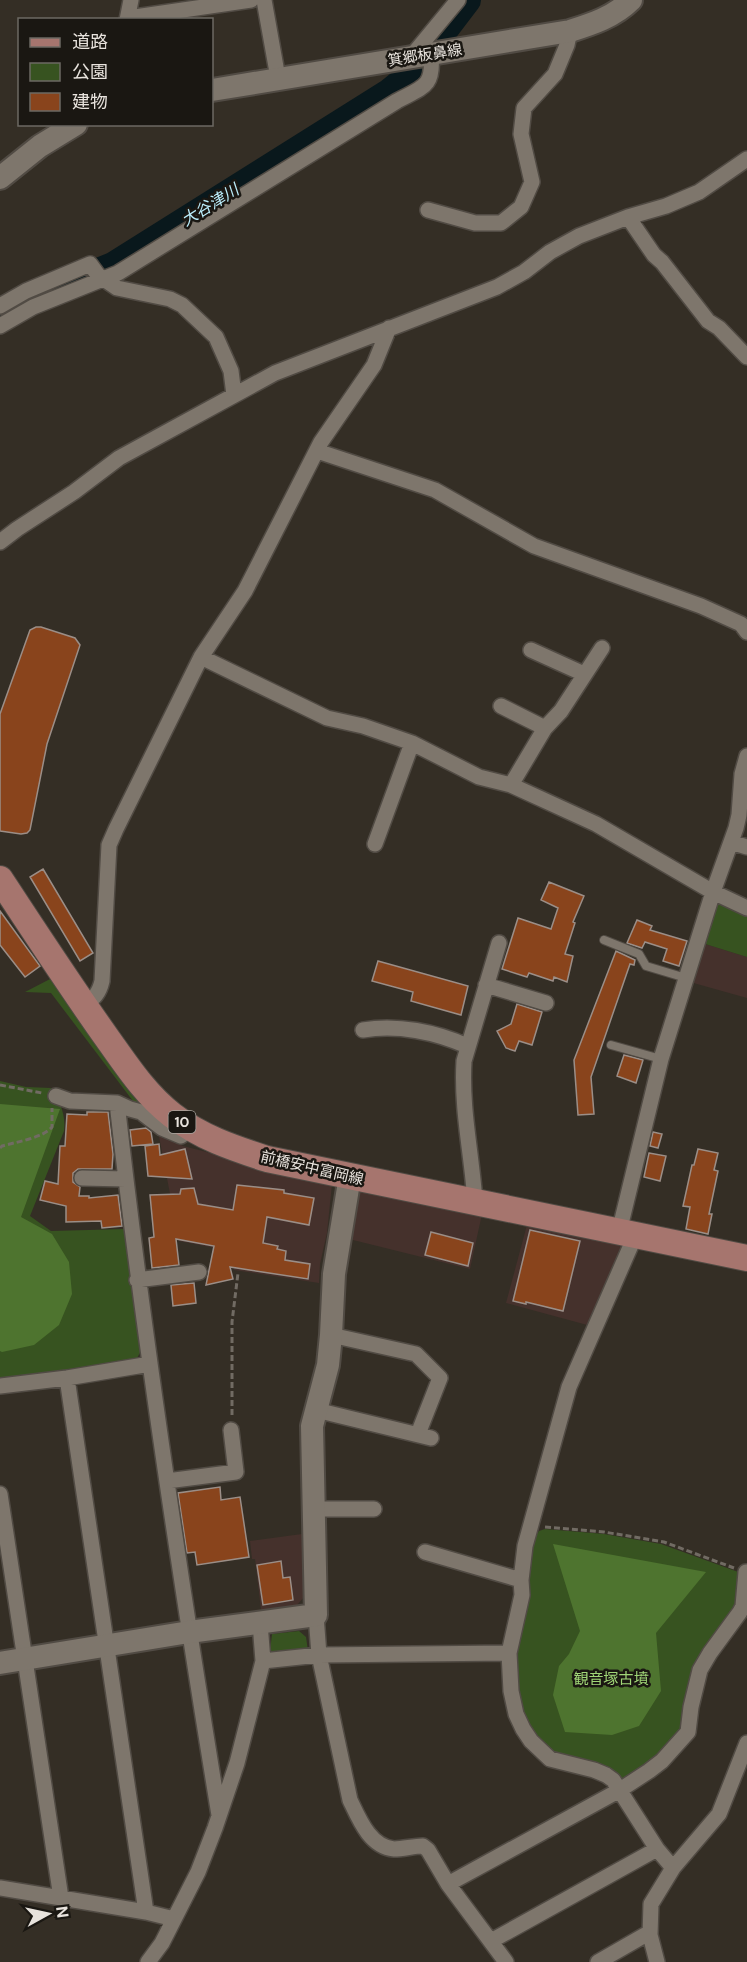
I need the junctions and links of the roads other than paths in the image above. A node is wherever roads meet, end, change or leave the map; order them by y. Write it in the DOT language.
graph roads {
  1 [pos="131,0"];
  2 [pos="251,0"];
  3 [pos="264,0"];
  4 [pos="458,0"];
  5 [pos="631,0"];
  6 [pos="128,18"];
  7 [pos="134,18"];
  8 [pos="570,31"];
  9 [pos="421,56"];
  10 [pos="278,78"];
  11 [pos="213,90"];
  12 [pos="73,126"];
  13 [pos="747,159"];
  14 [pos="0,178"];
  15 [pos="428,210"];
  16 [pos="628,217"];
  17 [pos="97,274"];
  18 [pos="0,306"];
  19 [pos="0,326"];
  20 [pos="389,328"];
  21 [pos="747,357"];
  22 [pos="234,395"];
  23 [pos="317,451"];
  24 [pos="0,542"];
  25 [pos="747,632"];
  26 [pos="602,648"];
  27 [pos="531,650"];
  28 [pos="201,657"];
  29 [pos="584,674"];
  30 [pos="501,706"];
  31 [pos="545,728"];
  32 [pos="412,743"];
  33 [pos="747,756"];
  34 [pos="511,785"];
  35 [pos="731,842"];
  36 [pos="375,844"];
  37 [pos="747,847"];
  38 [pos="0,879"];
  39 [pos="713,892"];
  40 [pos="747,908"];
  41 [pos="604,940"];
  42 [pos="499,943"];
  43 [pos="686,978"];
  44 [pos="486,985"];
  45 [pos="546,1003"];
  46 [pos="84,1006"];
  47 [pos="363,1030"];
  48 [pos="611,1045"];
  49 [pos="467,1046"];
  50 [pos="661,1059"];
  51 [pos="56,1096"];
  52 [pos="117,1103"];
  53 [pos="191,1128"];
  54 [pos="350,1176"];
  55 [pos="82,1178"];
  56 [pos="126,1179"];
  57 [pos="475,1202"];
  58 [pos="627,1234"];
  59 [pos="747,1258"];
  60 [pos="199,1272"];
  61 [pos="137,1280"];
  62 [pos="332,1335"];
  63 [pos="150,1364"];
  64 [pos="66,1378"];
  65 [pos="0,1386"];
  66 [pos="316,1410"];
  67 [pos="231,1430"];
  68 [pos="167,1481"];
  69 [pos="0,1494"];
  70 [pos="314,1509"];
  71 [pos="374,1509"];
  72 [pos="425,1552"];
  73 [pos="746,1572"];
  74 [pos="6,1574"];
  75 [pos="521,1580"];
  76 [pos="316,1615"];
  77 [pos="260,1623"];
  78 [pos="189,1632"];
  79 [pos="107,1646"];
  80 [pos="509,1653"];
  81 [pos="319,1655"];
  82 [pos="24,1660"];
  83 [pos="263,1661"];
  84 [pos="0,1663"];
  85 [pos="747,1743"];
  86 [pos="743,1765"];
  87 [pos="620,1790"];
  88 [pos="219,1815"];
  89 [pos="657,1849"];
  90 [pos="673,1868"];
  91 [pos="448,1884"];
  92 [pos="0,1888"];
  93 [pos="61,1898"];
  94 [pos="146,1912"];
  95 [pos="174,1919"];
  96 [pos="650,1935"];
  97 [pos="491,1941"];
  98 [pos="148,1962"];
  99 [pos="506,1962"];
  100 [pos="598,1962"];
  101 [pos="657,1962"];
  1 -- 6 [label="street"];
  2 -- 7 [label="street"];
  3 -- 10 [label="street"];
  4 -- 9 [label="street"];
  5 -- 8 [label="street, 箕郷板鼻線"];
  8 -- 9 [label="street, 箕郷板鼻線"];
  8 -- 15 [label="street"];
  9 -- 10 [label="street, 箕郷板鼻線"];
  9 -- 17 [label="street"];
  10 -- 11 [label="street, 箕郷板鼻線"];
  12 -- 14 [label="street"];
  13 -- 16 [label="street"];
  16 -- 20 [label="street"];
  16 -- 21 [label="street"];
  17 -- 18 [label="street"];
  17 -- 19 [label="street"];
  17 -- 22 [label="street"];
  20 -- 22 [label="street"];
  20 -- 23 [label="street"];
  22 -- 24 [label="street"];
  23 -- 25 [label="street"];
  23 -- 28 [label="street"];
  26 -- 29 [label="street"];
  27 -- 29 [label="street"];
  28 -- 32 [label="street"];
  28 -- 46 [label="street"];
  29 -- 31 [label="street"];
  30 -- 31 [label="street"];
  31 -- 34 [label="street"];
  32 -- 34 [label="street"];
  32 -- 36 [label="street"];
  33 -- 35 [label="street"];
  34 -- 39 [label="street"];
  35 -- 37 [label="street"];
  35 -- 39 [label="street"];
  38 -- 46 [label="main road, 前橋安中富岡線 / 10"];
  39 -- 40 [label="street"];
  39 -- 43 [label="street"];
  41 -- 43 [label="lane"];
  42 -- 44 [label="street"];
  43 -- 50 [label="street"];
  44 -- 45 [label="street"];
  44 -- 49 [label="street"];
  46 -- 53 [label="main road, 前橋安中富岡線 / 10"];
  47 -- 49 [label="street"];
  48 -- 50 [label="lane"];
  49 -- 57 [label="street"];
  50 -- 58 [label="street"];
  51 -- 52 [label="street"];
  52 -- 53 [label="street"];
  52 -- 56 [label="street"];
  53 -- 54 [label="main road, 前橋安中富岡線 / 10"];
  54 -- 57 [label="main road, 前橋安中富岡線 / 10"];
  54 -- 62 [label="street"];
  55 -- 56 [label="street"];
  56 -- 61 [label="street"];
  57 -- 58 [label="main road, 前橋安中富岡線 / 10"];
  58 -- 59 [label="main road, 前橋安中富岡線 / 10"];
  58 -- 75 [label="street"];
  60 -- 61 [label="street"];
  61 -- 63 [label="street"];
  62 -- 66 [label="street"];
  62 -- 66 [label="street"];
  63 -- 64 [label="street"];
  63 -- 68 [label="street"];
  64 -- 65 [label="street"];
  64 -- 79 [label="street"];
  66 -- 70 [label="street"];
  67 -- 68 [label="street"];
  68 -- 78 [label="street"];
  69 -- 74 [label="street"];
  70 -- 71 [label="street"];
  70 -- 76 [label="street"];
  72 -- 75 [label="street"];
  73 -- 87 [label="street"];
  74 -- 82 [label="street"];
  75 -- 80 [label="street"];
  76 -- 77 [label="street"];
  76 -- 81 [label="street"];
  77 -- 78 [label="street"];
  77 -- 83 [label="street"];
  78 -- 79 [label="street"];
  78 -- 88 [label="street"];
  79 -- 82 [label="street"];
  79 -- 94 [label="street"];
  80 -- 81 [label="street"];
  80 -- 87 [label="street"];
  81 -- 83 [label="street"];
  81 -- 91 [label="street"];
  82 -- 84 [label="street"];
  82 -- 93 [label="street"];
  83 -- 88 [label="street"];
  85 -- 86 [label="street"];
  86 -- 90 [label="street"];
  87 -- 89 [label="street"];
  87 -- 91 [label="street"];
  88 -- 95 [label="street"];
  89 -- 90 [label="street"];
  89 -- 97 [label="street"];
  90 -- 96 [label="street"];
  91 -- 97 [label="street"];
  92 -- 93 [label="street"];
  93 -- 94 [label="street"];
  94 -- 95 [label="street"];
  95 -- 98 [label="street"];
  96 -- 100 [label="street"];
  96 -- 101 [label="street"];
  97 -- 99 [label="street"];
}
